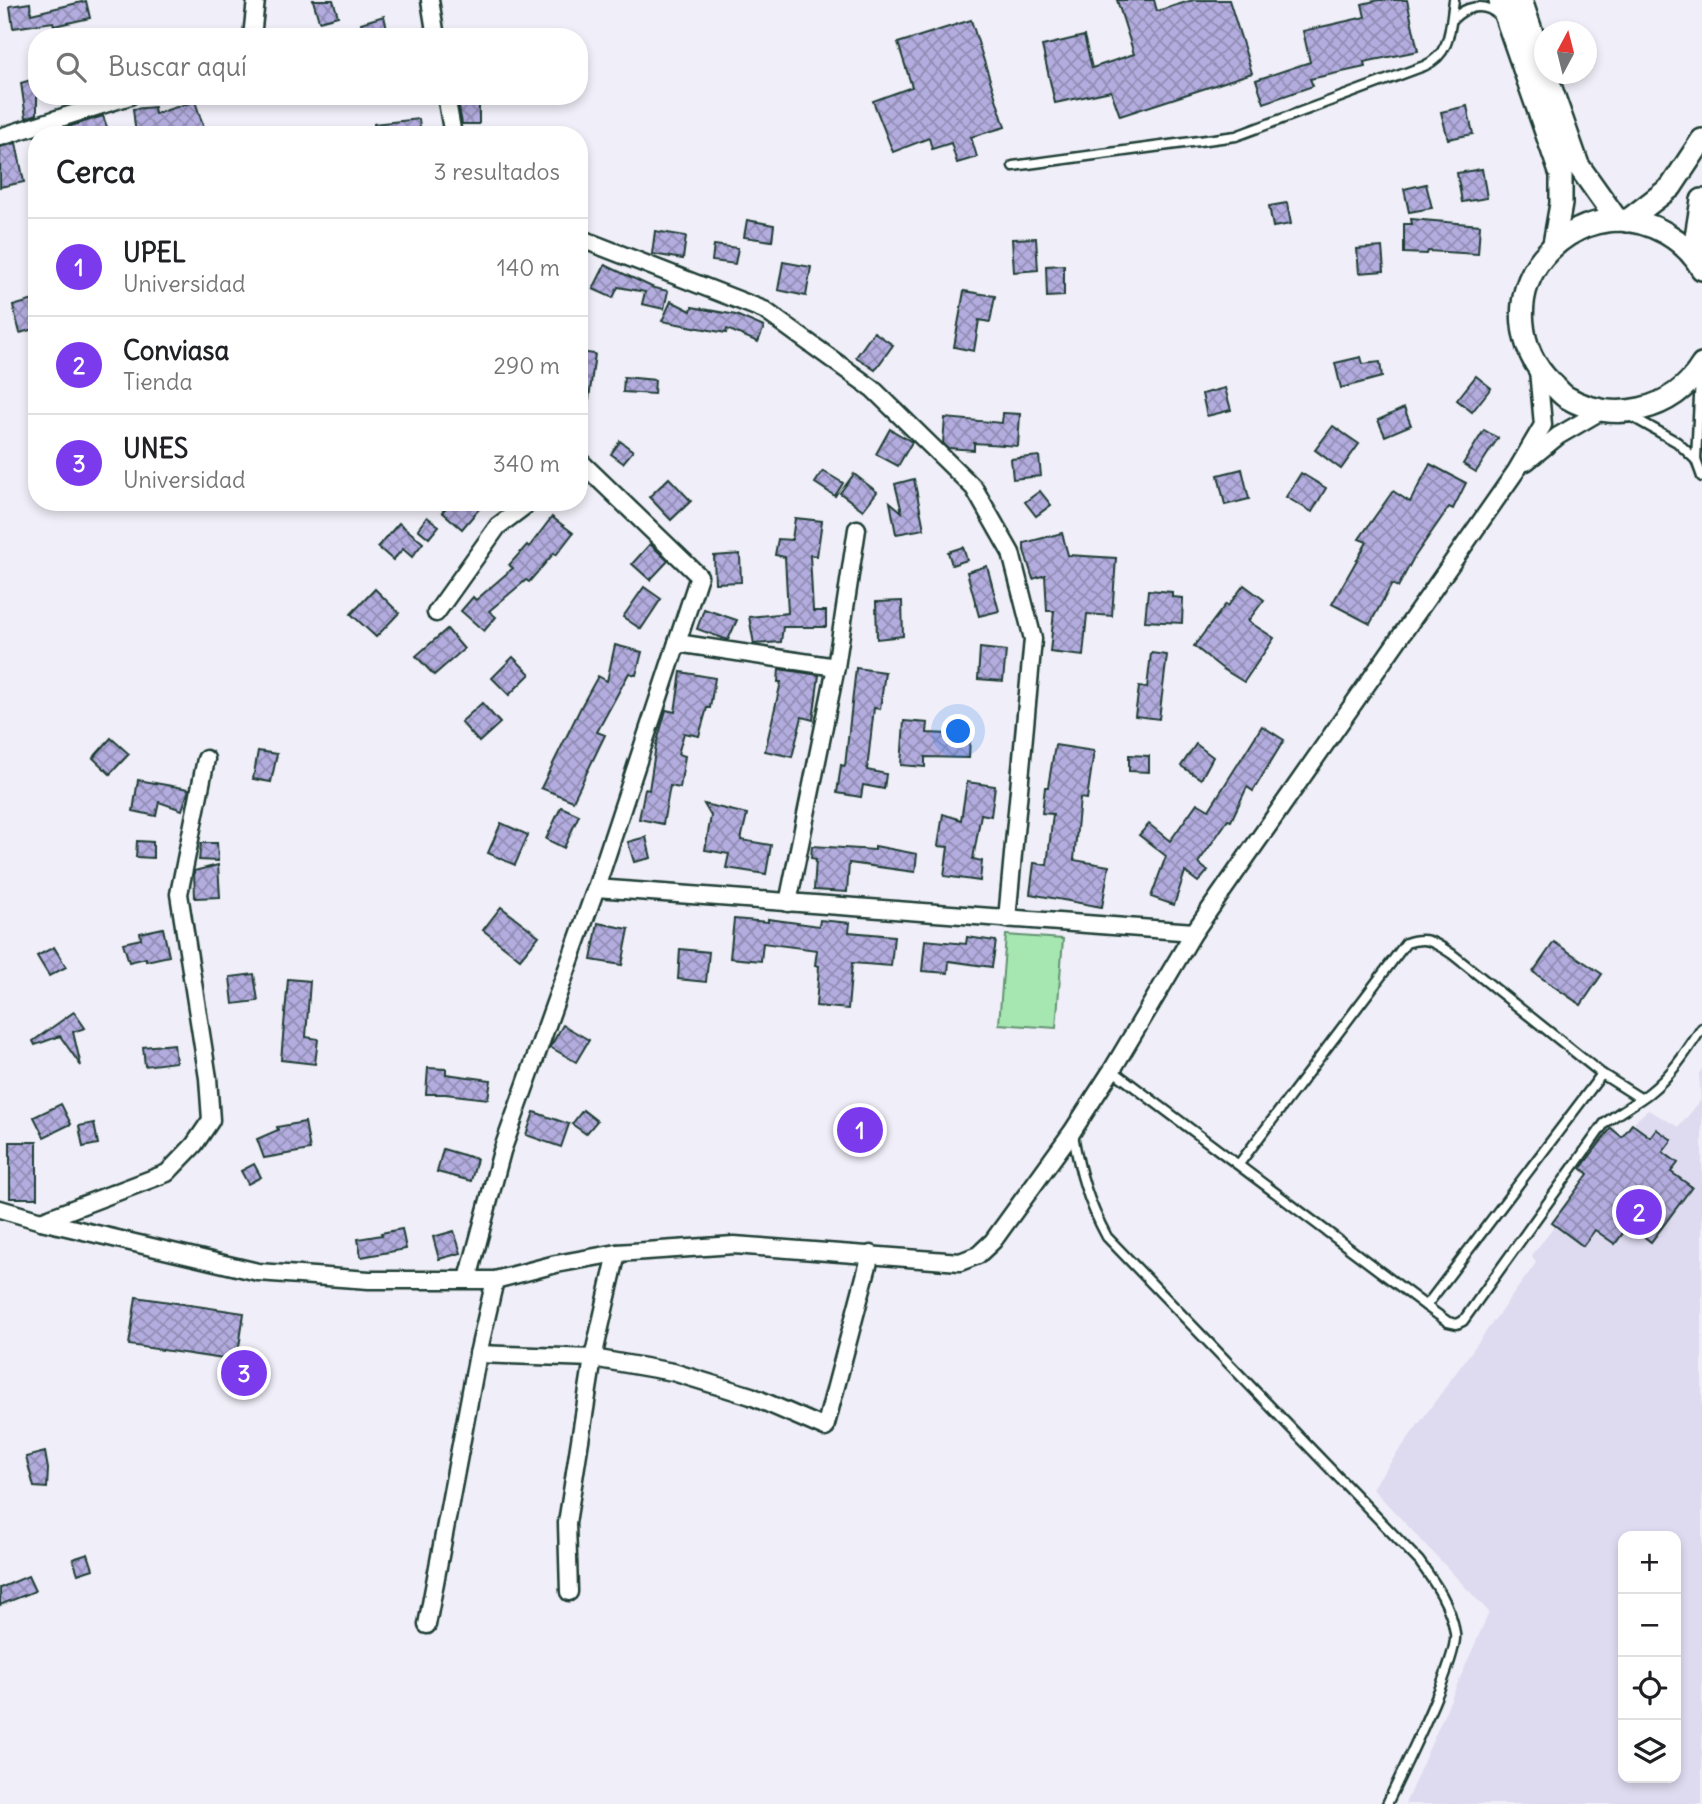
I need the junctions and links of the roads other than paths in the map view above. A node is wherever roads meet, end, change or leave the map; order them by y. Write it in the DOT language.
graph roads {
  1 [pos="256,0"];
  2 [pos="430,0"];
  3 [pos="1454,0"];
  4 [pos="1500,0"];
  5 [pos="1521,0"];
  6 [pos="1450,23"];
  7 [pos="1508,24"];
  8 [pos="253,28"];
  9 [pos="435,28"];
  10 [pos="1534,38"];
  11 [pos="1550,84"];
  12 [pos="102,105"];
  13 [pos="448,105"];
  14 [pos="35,126"];
  15 [pos="451,126"];
  16 [pos="28,128"];
  17 [pos="0,137"];
  18 [pos="1702,140"];
  19 [pos="1013,166"];
  20 [pos="1702,200"];
  21 [pos="1622,221"];
  22 [pos="588,242"];
  23 [pos="1554,244"];
  24 [pos="1697,262"];
  25 [pos="1701,366"];
  26 [pos="1538,370"];
  27 [pos="1601,411"];
  28 [pos="1623,412"];
  29 [pos="1696,460"];
  30 [pos="588,469"];
  31 [pos="1516,471"];
  32 [pos="1702,477"];
  33 [pos="518,511"];
  34 [pos="857,529"];
  35 [pos="436,612"];
  36 [pos="677,643"];
  37 [pos="836,667"];
  38 [pos="206,759"];
  39 [pos="596,888"];
  40 [pos="788,903"];
  41 [pos="1007,919"];
  42 [pos="1194,932"];
  43 [pos="1702,1028"];
  44 [pos="1112,1070"];
  45 [pos="1602,1074"];
  46 [pos="1640,1098"];
  47 [pos="1072,1132"];
  48 [pos="1239,1164"];
  49 [pos="0,1209"];
  50 [pos="41,1221"];
  51 [pos="617,1253"];
  52 [pos="872,1254"];
  53 [pos="468,1279"];
  54 [pos="495,1280"];
  55 [pos="1426,1306"];
  56 [pos="478,1354"];
  57 [pos="593,1358"];
  58 [pos="569,1591"];
  59 [pos="427,1625"];
  60 [pos="1387,1804"];
  1 -- 8 [label="street"];
  2 -- 9 [label="street"];
  3 -- 6 [label="lane"];
  4 -- 7 [label="street"];
  5 -- 10 [label="street"];
  6 -- 7 [label="lane"];
  6 -- 19 [label="lane"];
  7 -- 23 [label="street"];
  11 -- 21 [label="street"];
  12 -- 14 [label="street"];
  13 -- 15 [label="street"];
  16 -- 17 [label="street"];
  18 -- 21 [label="street"];
  20 -- 24 [label="street"];
  21 -- 23 [label="street"];
  21 -- 24 [label="street"];
  22 -- 41 [label="street"];
  23 -- 26 [label="street"];
  25 -- 28 [label="street"];
  25 -- 29 [label="lane"];
  26 -- 27 [label="street"];
  26 -- 31 [label="street"];
  27 -- 28 [label="street"];
  27 -- 31 [label="street"];
  28 -- 29 [label="lane"];
  29 -- 32 [label="lane"];
  30 -- 36 [label="street"];
  31 -- 42 [label="street"];
  33 -- 35 [label="street"];
  34 -- 37 [label="street"];
  36 -- 37 [label="street"];
  36 -- 39 [label="street"];
  37 -- 40 [label="street"];
  38 -- 50 [label="street"];
  39 -- 40 [label="street"];
  39 -- 53 [label="street"];
  40 -- 41 [label="street"];
  41 -- 42 [label="street"];
  42 -- 44 [label="street"];
  43 -- 46 [label="lane"];
  44 -- 47 [label="street"];
  44 -- 48 [label="lane"];
  45 -- 46 [label="lane"];
  45 -- 48 [label="lane"];
  45 -- 55 [label="lane"];
  46 -- 55 [label="lane"];
  47 -- 52 [label="street"];
  47 -- 60 [label="lane"];
  48 -- 55 [label="lane"];
  49 -- 50 [label="street"];
  50 -- 53 [label="street"];
  51 -- 52 [label="street"];
  51 -- 54 [label="street"];
  51 -- 57 [label="street"];
  52 -- 57 [label="street"];
  53 -- 54 [label="street"];
  54 -- 56 [label="street"];
  56 -- 57 [label="street"];
  56 -- 59 [label="street"];
  57 -- 58 [label="street"];
}
